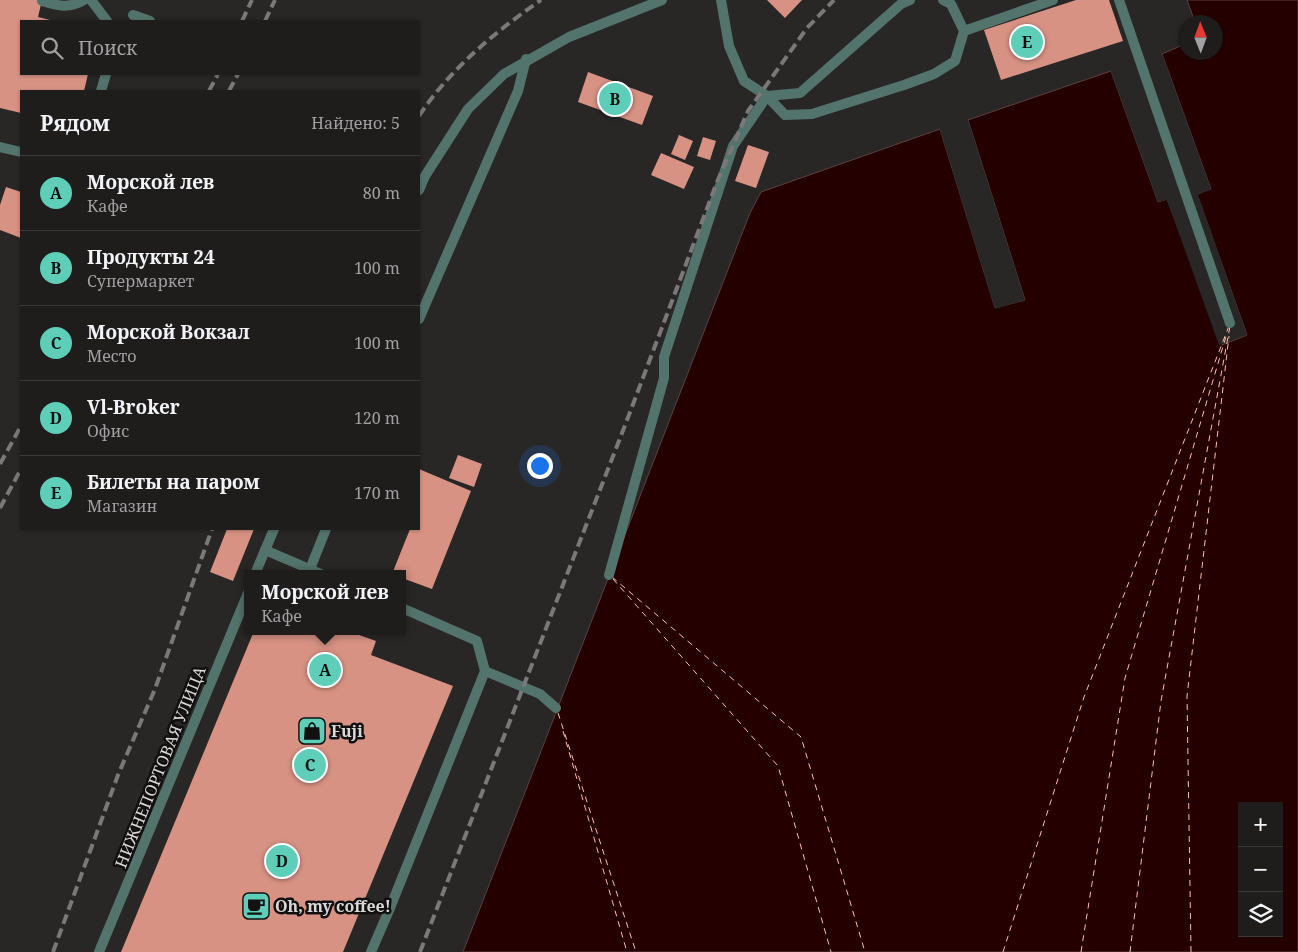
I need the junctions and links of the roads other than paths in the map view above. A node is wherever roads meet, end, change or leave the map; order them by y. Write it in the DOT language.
graph roads {
  1 [pos="84,0"];
  2 [pos="91,0"];
  3 [pos="662,0"];
  4 [pos="721,0"];
  5 [pos="910,0"];
  6 [pos="943,0"];
  7 [pos="1053,0"];
  8 [pos="1119,0"];
  9 [pos="42,1"];
  10 [pos="133,15"];
  11 [pos="106,20"];
  12 [pos="147,20"];
  13 [pos="964,31"];
  14 [pos="526,59"];
  15 [pos="106,75"];
  16 [pos="101,90"];
  17 [pos="767,96"];
  18 [pos="0,147"];
  19 [pos="20,152"];
  20 [pos="420,188"];
  21 [pos="420,317"];
  22 [pos="1230,323"];
  23 [pos="274,530"];
  24 [pos="326,530"];
  25 [pos="265,550"];
  26 [pos="310,569"];
  27 [pos="257,570"];
  28 [pos="609,575"];
  29 [pos="244,603"];
  30 [pos="406,610"];
  31 [pos="485,671"];
  32 [pos="556,708"];
  33 [pos="100,952"];
  34 [pos="371,952"];
  1 -- 9 [label="street"];
  2 -- 11 [label="street"];
  3 -- 14 [label="street"];
  4 -- 17 [label="street"];
  5 -- 17 [label="street"];
  6 -- 13 [label="street"];
  7 -- 13 [label="street"];
  8 -- 22 [label="street"];
  10 -- 12 [label="street"];
  13 -- 17 [label="street"];
  14 -- 20 [label="street"];
  14 -- 21 [label="street"];
  15 -- 16 [label="street"];
  17 -- 28 [label="street"];
  18 -- 19 [label="street"];
  23 -- 25 [label="street"];
  24 -- 26 [label="street"];
  25 -- 26 [label="street"];
  25 -- 27 [label="street"];
  29 -- 33 [label="street, НИЖНЕПОРТОВАЯ УЛИЦА"];
  30 -- 31 [label="street"];
  31 -- 32 [label="street"];
  31 -- 34 [label="street"];
}
